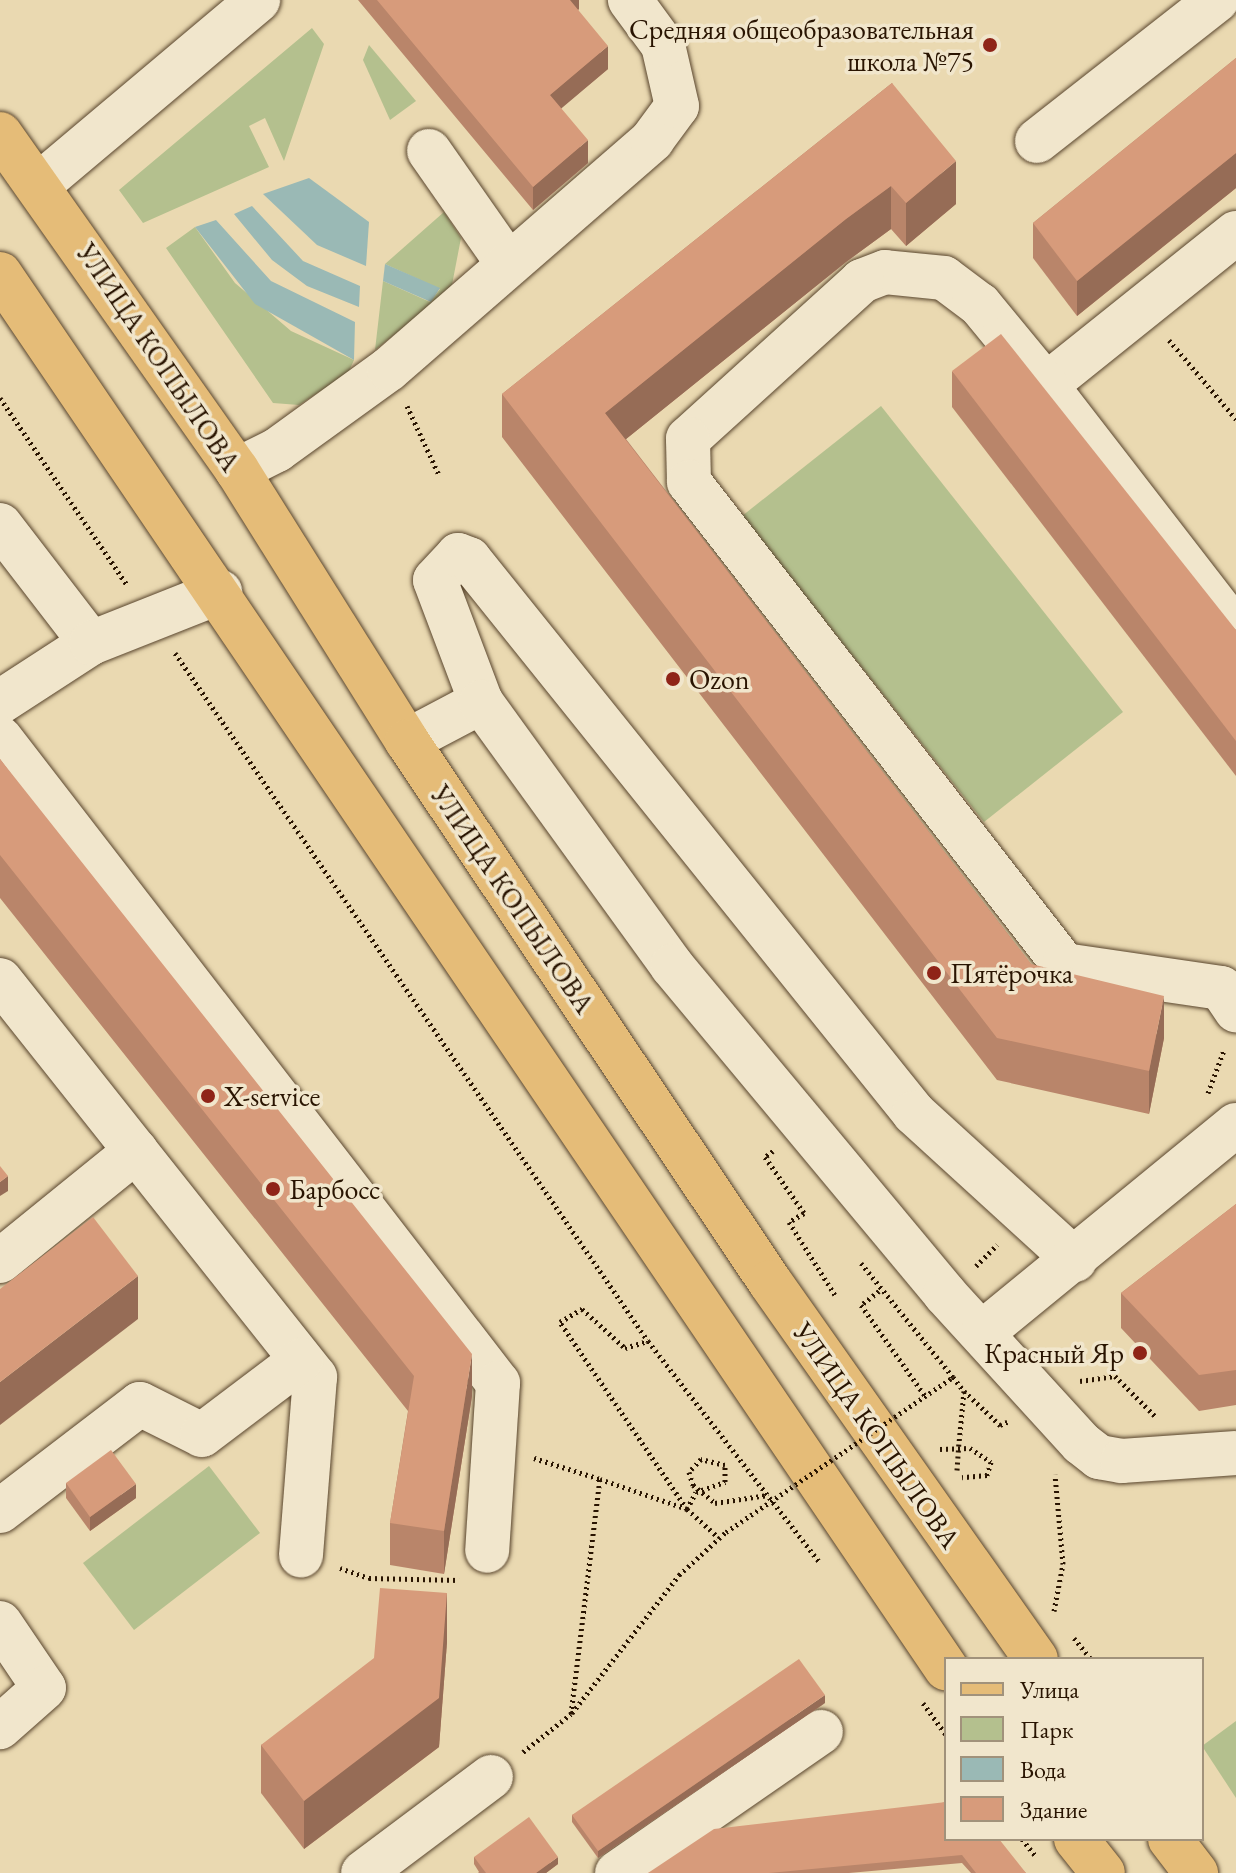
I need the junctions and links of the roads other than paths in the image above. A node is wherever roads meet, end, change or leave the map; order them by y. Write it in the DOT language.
graph roads {
  1 [pos="258,0"];
  2 [pos="630,0"];
  3 [pos="1217,0"];
  4 [pos="0,134"];
  5 [pos="1037,141"];
  6 [pos="429,151"];
  7 [pos="41,183"];
  8 [pos="1236,233"];
  9 [pos="508,264"];
  10 [pos="0,274"];
  11 [pos="1046,385"];
  12 [pos="237,470"];
  13 [pos="0,525"];
  14 [pos="220,592"];
  15 [pos="1236,631"];
  16 [pos="91,643"];
  17 [pos="0,702"];
  18 [pos="481,702"];
  19 [pos="0,738"];
  20 [pos="407,741"];
  21 [pos="0,980"];
  22 [pos="1236,1010"];
  23 [pos="1229,1147"];
  24 [pos="136,1151"];
  25 [pos="1075,1260"];
  26 [pos="0,1261"];
  27 [pos="983,1332"];
  28 [pos="301,1360"];
  29 [pos="1236,1453"];
  30 [pos="0,1511"];
  31 [pos="487,1551"];
  32 [pos="301,1555"];
  33 [pos="0,1623"];
  34 [pos="1035,1657"];
  35 [pos="932,1682"];
  36 [pos="0,1727"];
  37 [pos="821,1732"];
  38 [pos="491,1777"];
  39 [pos="1078,1841"];
  40 [pos="1172,1841"];
  41 [pos="363,1873"];
  42 [pos="617,1873"];
  43 [pos="1103,1873"];
  44 [pos="1196,1873"];
  1 -- 7 [label="street"];
  2 -- 9 [label="street"];
  3 -- 5 [label="street"];
  4 -- 7 [label="main road, УЛИЦА КОПЫЛОВА"];
  6 -- 9 [label="street"];
  7 -- 12 [label="main road, УЛИЦА КОПЫЛОВА"];
  8 -- 11 [label="street"];
  9 -- 12 [label="street"];
  10 -- 14 [label="main road"];
  11 -- 15 [label="street"];
  11 -- 22 [label="street"];
  12 -- 20 [label="main road, УЛИЦА КОПЫЛОВА"];
  13 -- 16 [label="street"];
  14 -- 16 [label="street"];
  14 -- 35 [label="main road"];
  16 -- 17 [label="street"];
  18 -- 20 [label="street"];
  18 -- 25 [label="street"];
  18 -- 27 [label="street"];
  19 -- 31 [label="street"];
  20 -- 34 [label="main road, УЛИЦА КОПЫЛОВА"];
  21 -- 24 [label="street"];
  23 -- 25 [label="street"];
  24 -- 26 [label="street"];
  24 -- 28 [label="street"];
  25 -- 27 [label="street"];
  27 -- 29 [label="street"];
  28 -- 30 [label="street"];
  28 -- 32 [label="street"];
  33 -- 36 [label="street"];
  37 -- 42 [label="street"];
  38 -- 41 [label="street"];
  39 -- 43 [label="main road"];
  40 -- 44 [label="main road"];
}
